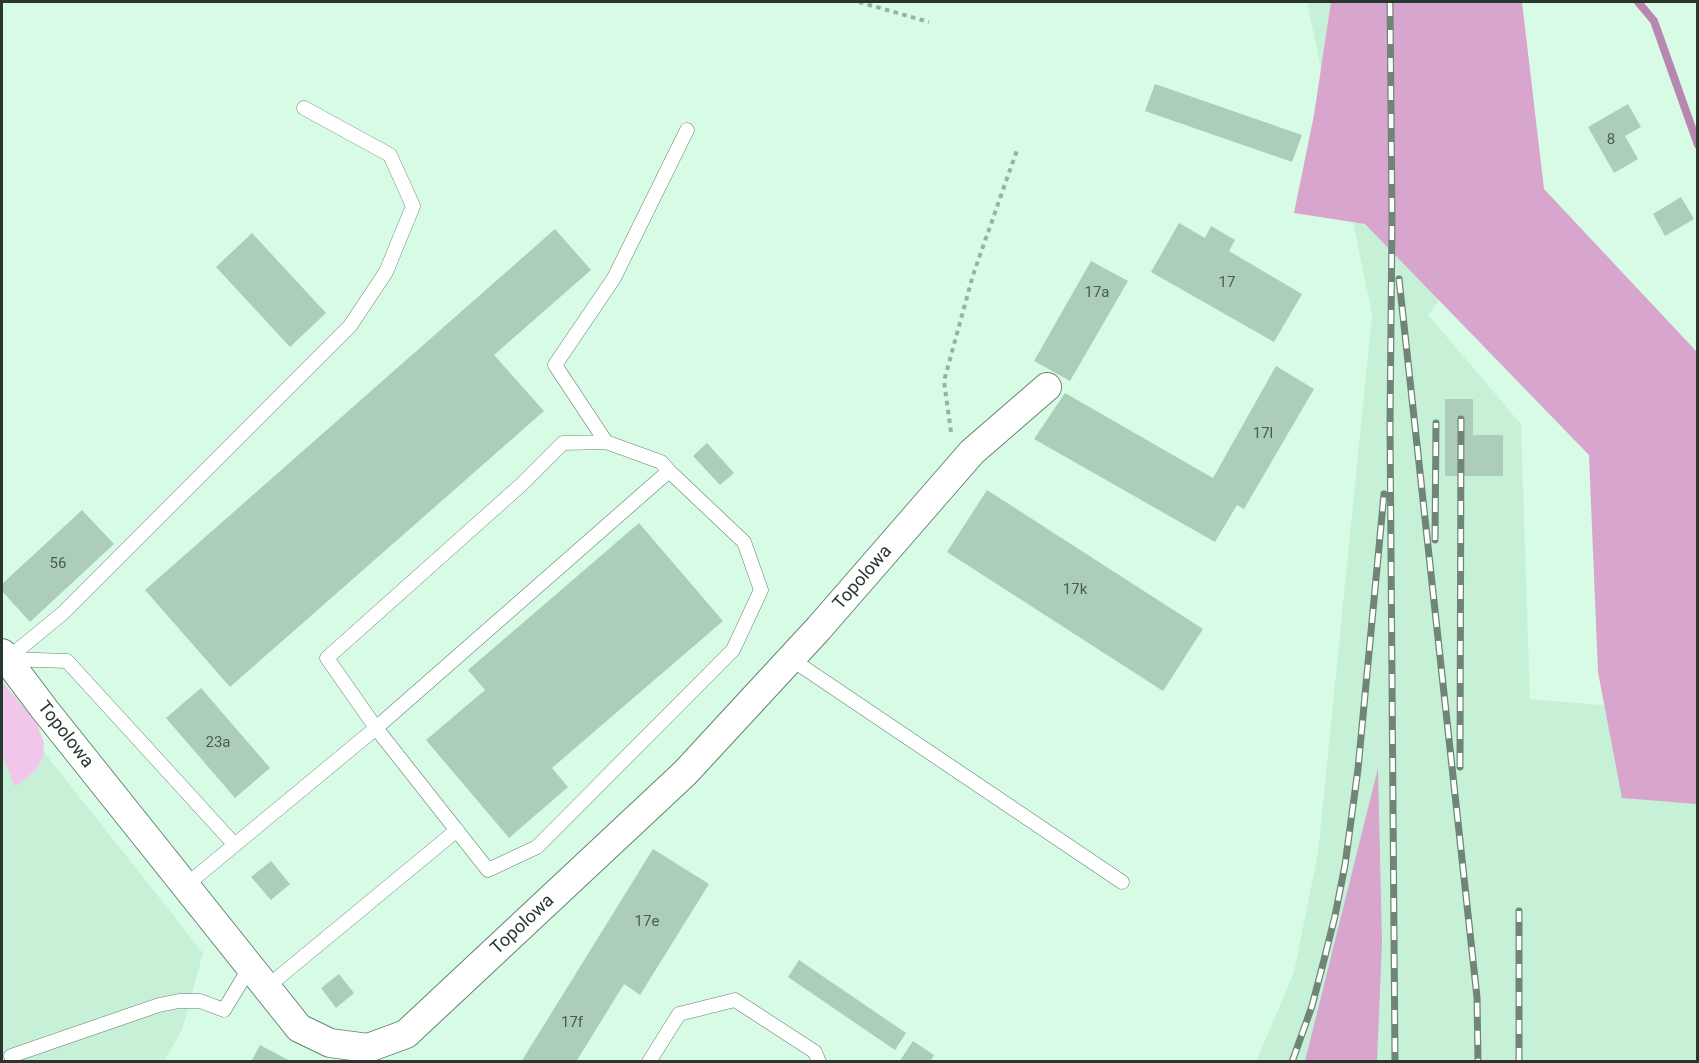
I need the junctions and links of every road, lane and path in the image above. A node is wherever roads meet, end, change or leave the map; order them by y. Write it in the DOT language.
graph roads {
  1 [pos="859,2"];
  2 [pos="929,22"];
  3 [pos="304,108"];
  4 [pos="687,130"];
  5 [pos="1017,150"];
  6 [pos="1047,387"];
  7 [pos="606,442"];
  8 [pos="972,452"];
  9 [pos="669,471"];
  10 [pos="4,656"];
  11 [pos="791,659"];
  12 [pos="376,728"];
  13 [pos="457,830"];
  14 [pos="235,845"];
  15 [pos="1122,882"];
  16 [pos="185,886"];
  17 [pos="259,977"];
  18 [pos="335,1052"];
  19 [pos="13,1062"];
  20 [pos="649,1062"];
  21 [pos="819,1062"];
  1 -- 2 [label="path"];
  3 -- 10 [label="lane"];
  4 -- 7 [label="lane"];
  5 -- 8 [label="path"];
  6 -- 8 [label="street, Topolowa"];
  7 -- 9 [label="lane"];
  7 -- 12 [label="lane"];
  8 -- 11 [label="street, Topolowa"];
  9 -- 12 [label="lane"];
  9 -- 13 [label="lane"];
  10 -- 14 [label="lane"];
  10 -- 16 [label="street, Topolowa"];
  11 -- 15 [label="lane"];
  11 -- 18 [label="street, Topolowa"];
  12 -- 13 [label="lane"];
  12 -- 14 [label="lane"];
  13 -- 17 [label="lane"];
  14 -- 16 [label="lane"];
  16 -- 17 [label="street, Topolowa"];
  17 -- 18 [label="street, Topolowa"];
  17 -- 19 [label="lane"];
  20 -- 21 [label="lane"];
}
